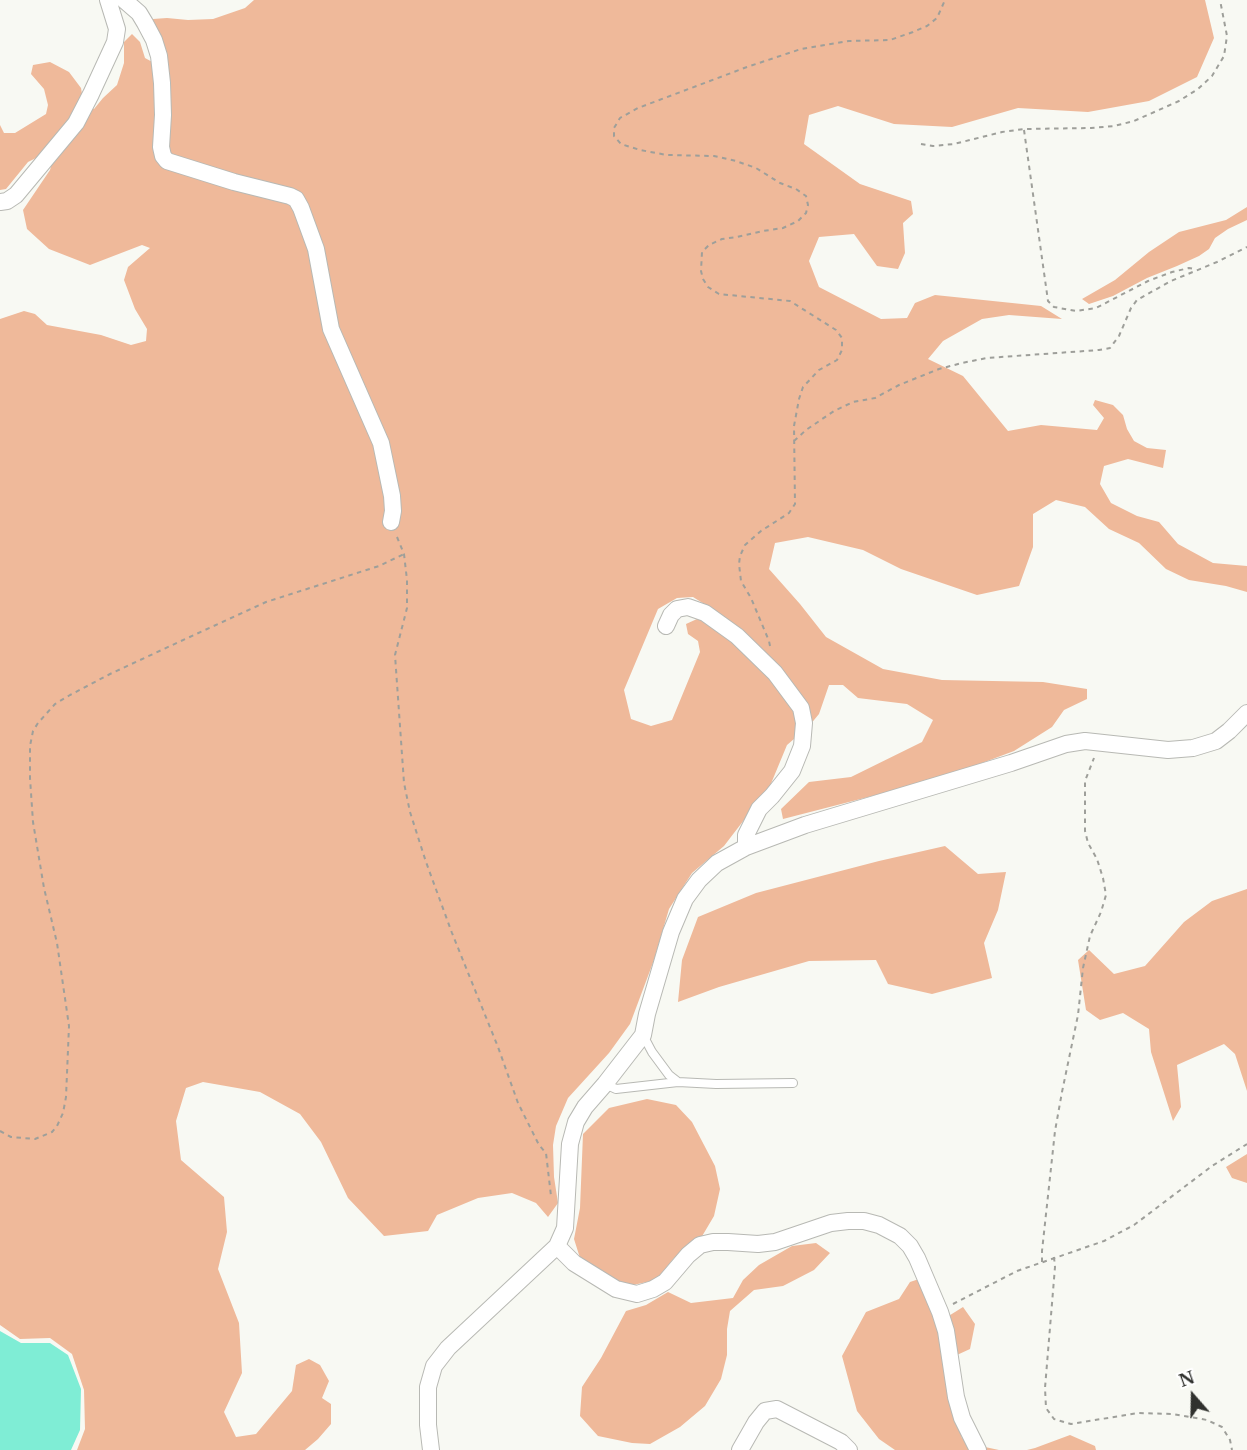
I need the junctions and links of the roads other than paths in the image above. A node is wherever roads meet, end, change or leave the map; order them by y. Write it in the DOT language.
graph roads {
  1 [pos="108,0"];
  2 [pos="124,0"];
  3 [pos="0,202"];
  4 [pos="391,522"];
  5 [pos="666,626"];
  6 [pos="1247,713"];
  7 [pos="746,848"];
  8 [pos="643,1035"];
  9 [pos="678,1082"];
  10 [pos="793,1083"];
  11 [pos="605,1084"];
  12 [pos="557,1246"];
  13 [pos="432,1450"];
  14 [pos="740,1450"];
  15 [pos="849,1450"];
  16 [pos="978,1450"];
  1 -- 3 [label="street"];
  2 -- 4 [label="street"];
  5 -- 7 [label="street"];
  6 -- 7 [label="street"];
  7 -- 8 [label="street"];
  8 -- 9 [label="lane"];
  8 -- 11 [label="street"];
  9 -- 10 [label="lane"];
  9 -- 11 [label="lane"];
  11 -- 12 [label="street"];
  12 -- 13 [label="street"];
  12 -- 16 [label="street"];
  14 -- 15 [label="street"];
}
